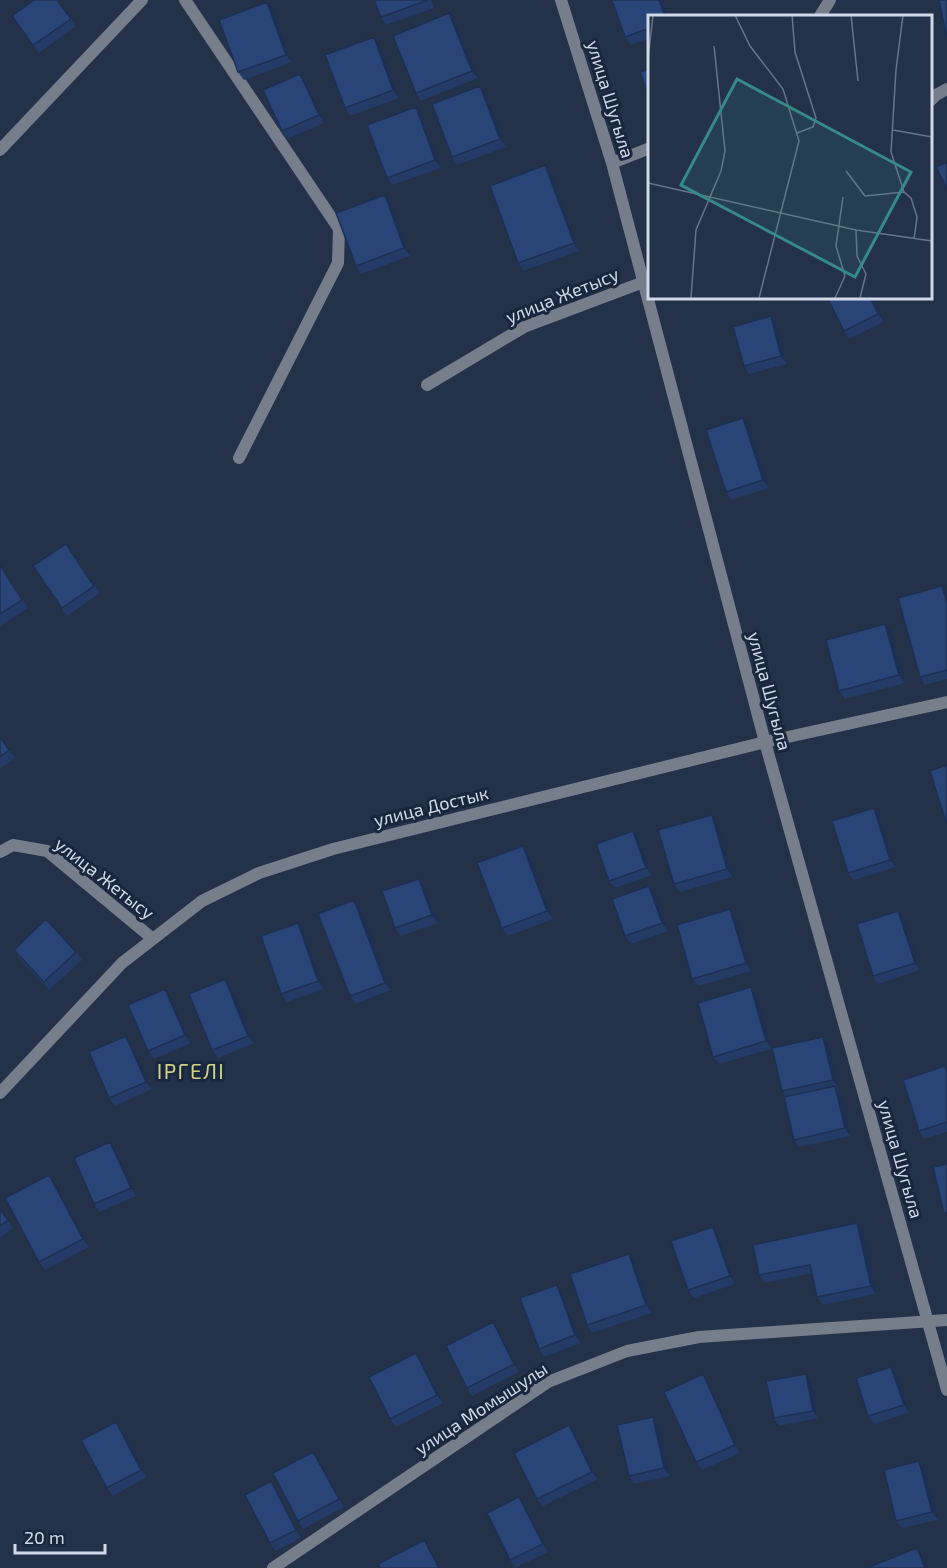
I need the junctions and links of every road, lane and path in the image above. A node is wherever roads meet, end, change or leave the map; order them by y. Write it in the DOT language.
graph roads {
  1 [pos="142,0"];
  2 [pos="185,0"];
  3 [pos="561,0"];
  4 [pos="830,0"];
  5 [pos="821,15"];
  6 [pos="947,88"];
  7 [pos="932,99"];
  8 [pos="648,149"];
  9 [pos="0,150"];
  10 [pos="612,163"];
  11 [pos="646,281"];
  12 [pos="650,298"];
  13 [pos="427,385"];
  14 [pos="239,458"];
  15 [pos="947,702"];
  16 [pos="765,742"];
  17 [pos="0,852"];
  18 [pos="153,939"];
  19 [pos="0,1093"];
  20 [pos="947,1320"];
  21 [pos="928,1321"];
  22 [pos="947,1390"];
  23 [pos="273,1568"];
  1 -- 9 [label="street"];
  2 -- 14 [label="street"];
  3 -- 10 [label="street, улица Шугыла"];
  4 -- 5 [label="street"];
  6 -- 7 [label="street"];
  8 -- 10 [label="street"];
  10 -- 11 [label="street, улица Шугыла"];
  11 -- 13 [label="street, улица Жетысу"];
  12 -- 16 [label="street, улица Шугыла"];
  15 -- 16 [label="street, улица Достык"];
  16 -- 18 [label="street, улица Достык"];
  16 -- 21 [label="street, улица Шугыла"];
  17 -- 18 [label="street, улица Жетысу"];
  18 -- 19 [label="street, улица Достык"];
  20 -- 21 [label="street, улица Момышулы"];
  21 -- 22 [label="street, улица Шугыла"];
  21 -- 23 [label="street, улица Момышулы"];
}
